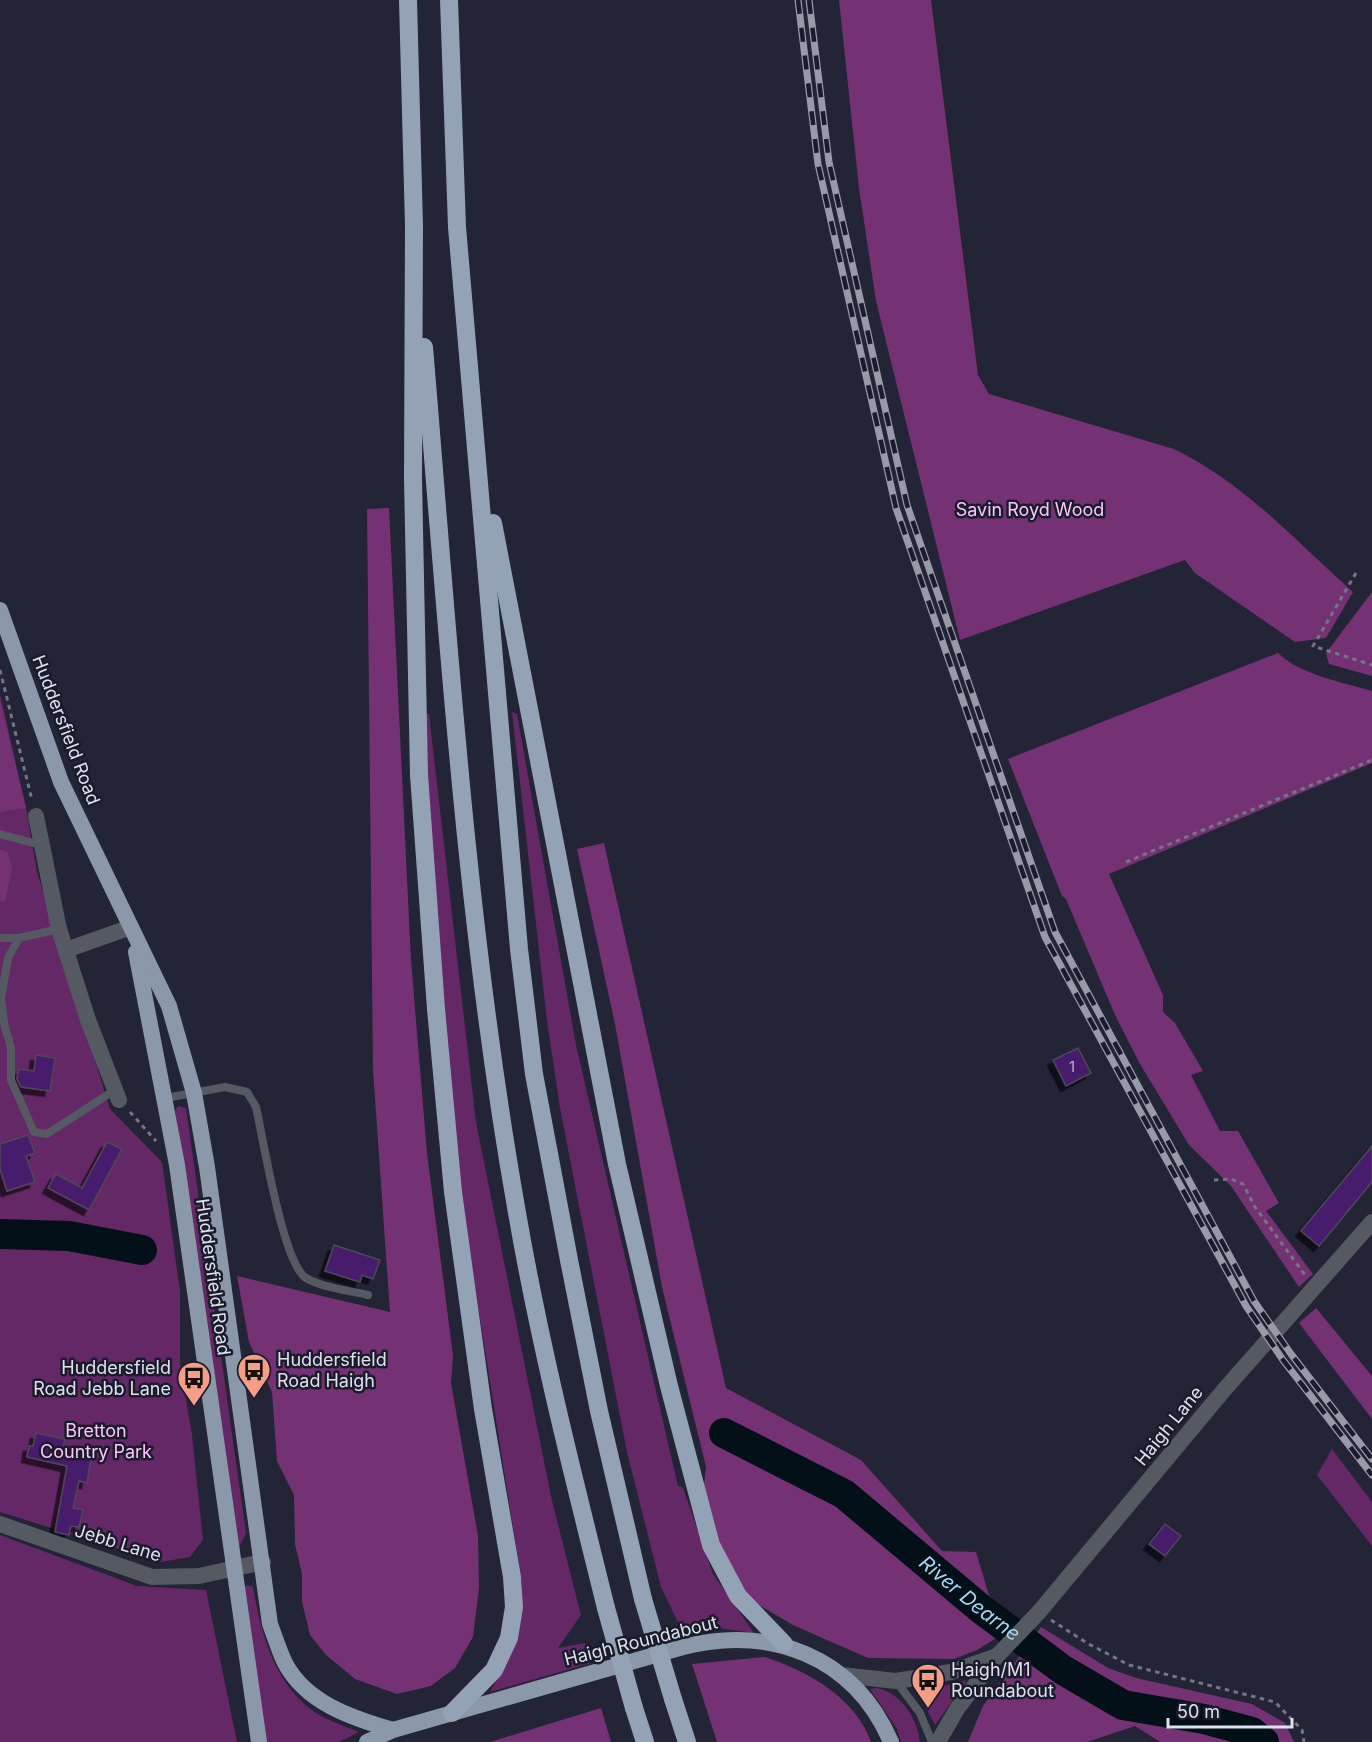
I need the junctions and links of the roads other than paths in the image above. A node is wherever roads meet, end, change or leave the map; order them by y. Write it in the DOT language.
graph roads {
  1 [pos="408,0"];
  2 [pos="449,0"];
  3 [pos="414,226"];
  4 [pos="474,421"];
  5 [pos="0,610"];
  6 [pos="36,816"];
  7 [pos="0,834"];
  8 [pos="42,845"];
  9 [pos="131,927"];
  10 [pos="59,928"];
  11 [pos="0,939"];
  12 [pos="19,939"];
  13 [pos="66,950"];
  14 [pos="194,1093"];
  15 [pos="117,1095"];
  16 [pos="166,1098"];
  17 [pos="1372,1222"];
  18 [pos="368,1295"];
  19 [pos="0,1524"];
  20 [pos="263,1562"];
  21 [pos="235,1568"];
  22 [pos="784,1644"];
  23 [pos="1001,1652"];
  24 [pos="842,1675"];
  25 [pos="896,1681"];
  26 [pos="452,1713"];
  27 [pos="393,1730"];
  28 [pos="259,1742"];
  29 [pos="367,1742"];
  30 [pos="645,1742"];
  31 [pos="687,1742"];
  32 [pos="891,1742"];
  33 [pos="932,1742"];
  34 [pos="938,1742"];
  1 -- 3 [label="highway"];
  2 -- 4 [label="highway"];
  3 -- 26 [label="highway"];
  3 -- 30 [label="highway, bridge"];
  4 -- 22 [label="highway"];
  4 -- 31 [label="highway, bridge"];
  5 -- 9 [label="highway, Huddersfield Road"];
  6 -- 8 [label="street"];
  7 -- 8 [label="lane"];
  8 -- 10 [label="street"];
  9 -- 13 [label="street"];
  9 -- 14 [label="highway, Huddersfield Road"];
  9 -- 16 [label="highway, Huddersfield Road"];
  10 -- 12 [label="lane"];
  10 -- 13 [label="street"];
  11 -- 12 [label="lane"];
  12 -- 15 [label="lane"];
  13 -- 15 [label="street"];
  14 -- 16 [label="lane"];
  14 -- 18 [label="lane"];
  14 -- 20 [label="highway, Huddersfield Road"];
  16 -- 21 [label="highway, Huddersfield Road"];
  17 -- 23 [label="street, Haigh Lane"];
  19 -- 21 [label="street, Jebb Lane"];
  20 -- 21 [label="street, Jebb Lane"];
  20 -- 27 [label="highway, Huddersfield Road"];
  21 -- 28 [label="highway, Huddersfield Road"];
  22 -- 24 [label="highway, Haigh Roundabout"];
  22 -- 26 [label="highway, Haigh Roundabout"];
  23 -- 25 [label="street, Haigh Lane"];
  23 -- 34 [label="street, Haigh Lane"];
  24 -- 25 [label="street, Haigh Lane"];
  24 -- 32 [label="highway, Haigh Roundabout"];
  25 -- 33 [label="lane"];
  26 -- 27 [label="highway, Haigh Roundabout"];
  27 -- 29 [label="highway, Haigh Roundabout"];
}
